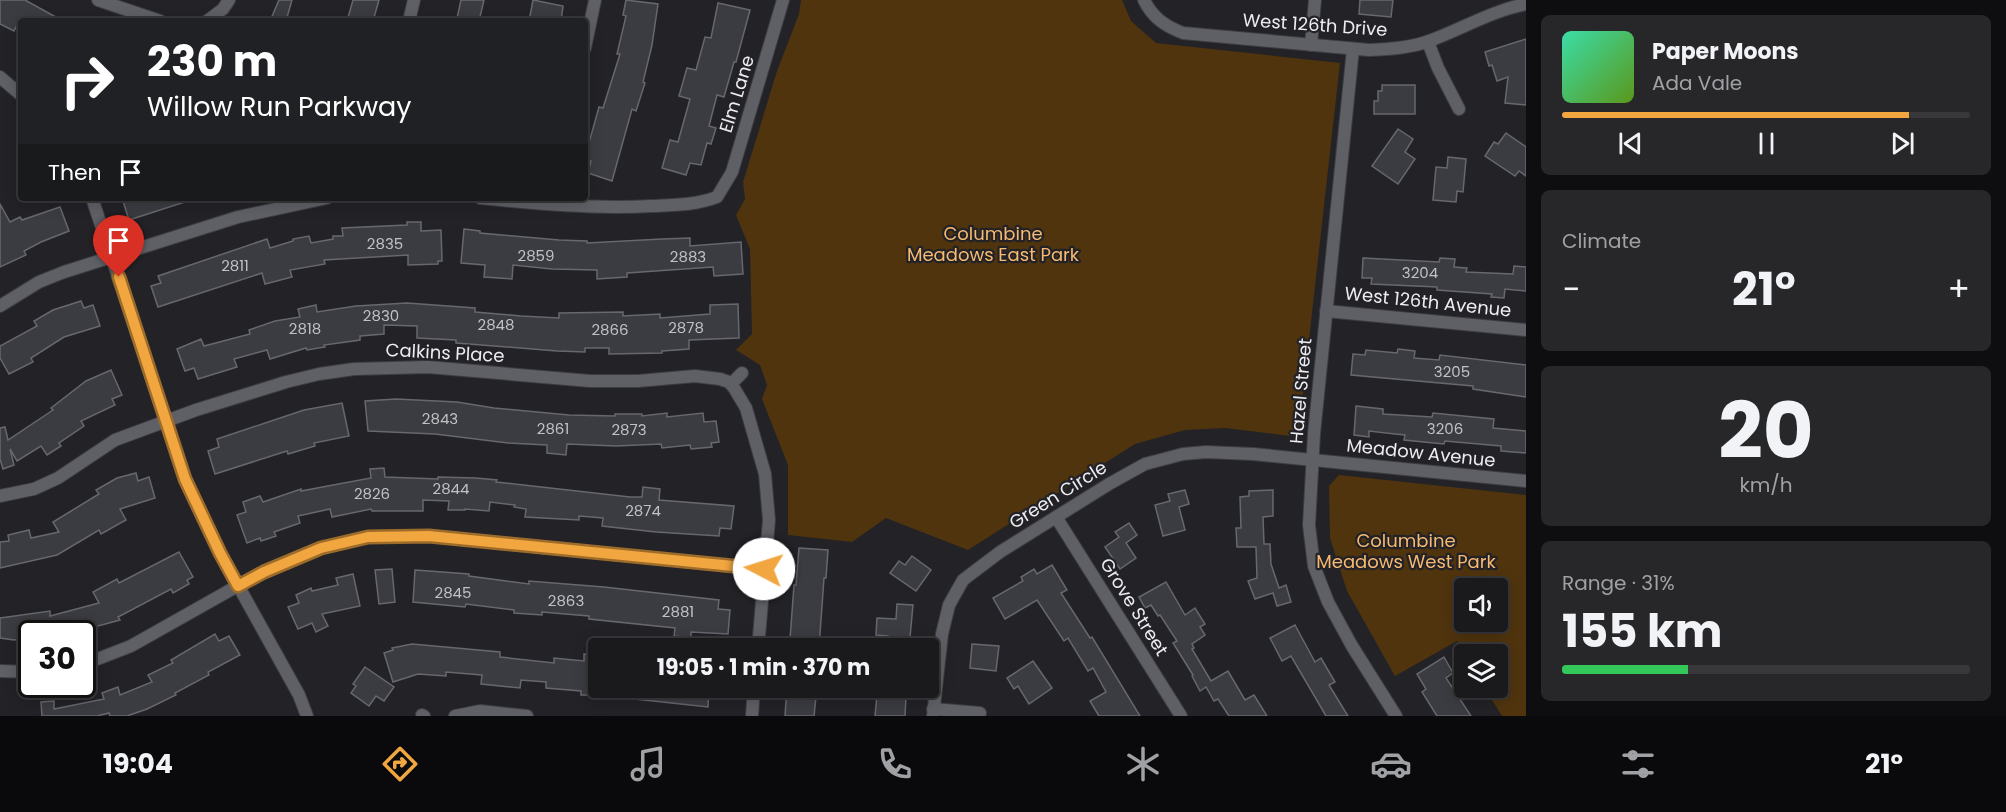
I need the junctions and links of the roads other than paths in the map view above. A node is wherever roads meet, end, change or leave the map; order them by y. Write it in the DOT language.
graph roads {
  1 [pos="98,0"];
  2 [pos="229,0"];
  3 [pos="414,0"];
  4 [pos="595,0"];
  5 [pos="783,0"];
  6 [pos="1144,0"];
  7 [pos="1315,0"];
  8 [pos="1511,3"];
  9 [pos="1526,4"];
  10 [pos="151,18"];
  11 [pos="212,18"];
  12 [pos="410,18"];
  13 [pos="588,34"];
  14 [pos="1428,42"];
  15 [pos="1311,45"];
  16 [pos="1353,50"];
  17 [pos="0,77"];
  18 [pos="18,92"];
  19 [pos="1459,109"];
  20 [pos="93,201"];
  21 [pos="313,201"];
  22 [pos="545,201"];
  23 [pos="112,256"];
  24 [pos="0,306"];
  25 [pos="1326,310"];
  26 [pos="1526,330"];
  27 [pos="742,373"];
  28 [pos="731,384"];
  29 [pos="166,422"];
  30 [pos="1313,460"];
  31 [pos="1526,481"];
  32 [pos="0,496"];
  33 [pos="1056,517"];
  34 [pos="764,569"];
  35 [pos="238,586"];
  36 [pos="759,638"];
  37 [pos="96,660"];
  38 [pos="0,671"];
  39 [pos="18,672"];
  40 [pos="753,698"];
  41 [pos="933,712"];
  42 [pos="981,713"];
  43 [pos="307,716"];
  44 [pos="455,716"];
  45 [pos="527,716"];
  46 [pos="752,716"];
  47 [pos="1181,716"];
  48 [pos="1396,716"];
  1 -- 10 [label="street"];
  2 -- 11 [label="street"];
  3 -- 12 [label="street"];
  4 -- 13 [label="street"];
  5 -- 22 [label="street, Elm Lane"];
  6 -- 15 [label="street, West 126th Drive"];
  7 -- 15 [label="street"];
  8 -- 9 [label="street, West 126th Drive"];
  8 -- 14 [label="street, West 126th Drive"];
  14 -- 16 [label="street, West 126th Drive"];
  14 -- 19 [label="street"];
  15 -- 16 [label="street, West 126th Drive"];
  16 -- 25 [label="street, Hazel Street"];
  17 -- 18 [label="street"];
  20 -- 23 [label="street"];
  21 -- 23 [label="street"];
  23 -- 24 [label="street"];
  23 -- 29 [label="street"];
  25 -- 26 [label="street, West 126th Avenue"];
  25 -- 30 [label="street, Hazel Street"];
  27 -- 28 [label="street"];
  28 -- 29 [label="street, Calkins Place"];
  28 -- 34 [label="street"];
  29 -- 32 [label="street, Calkins Place"];
  29 -- 35 [label="street"];
  30 -- 31 [label="street, Meadow Avenue"];
  30 -- 33 [label="street, Green Circle"];
  30 -- 48 [label="street, Hazel Street"];
  33 -- 41 [label="street, Green Circle"];
  33 -- 47 [label="street, Grove Street"];
  34 -- 35 [label="street"];
  34 -- 36 [label="street"];
  35 -- 37 [label="street"];
  35 -- 43 [label="street"];
  38 -- 39 [label="street"];
  40 -- 46 [label="street"];
  41 -- 42 [label="street, Green Circle"];
  44 -- 45 [label="street"];
}
